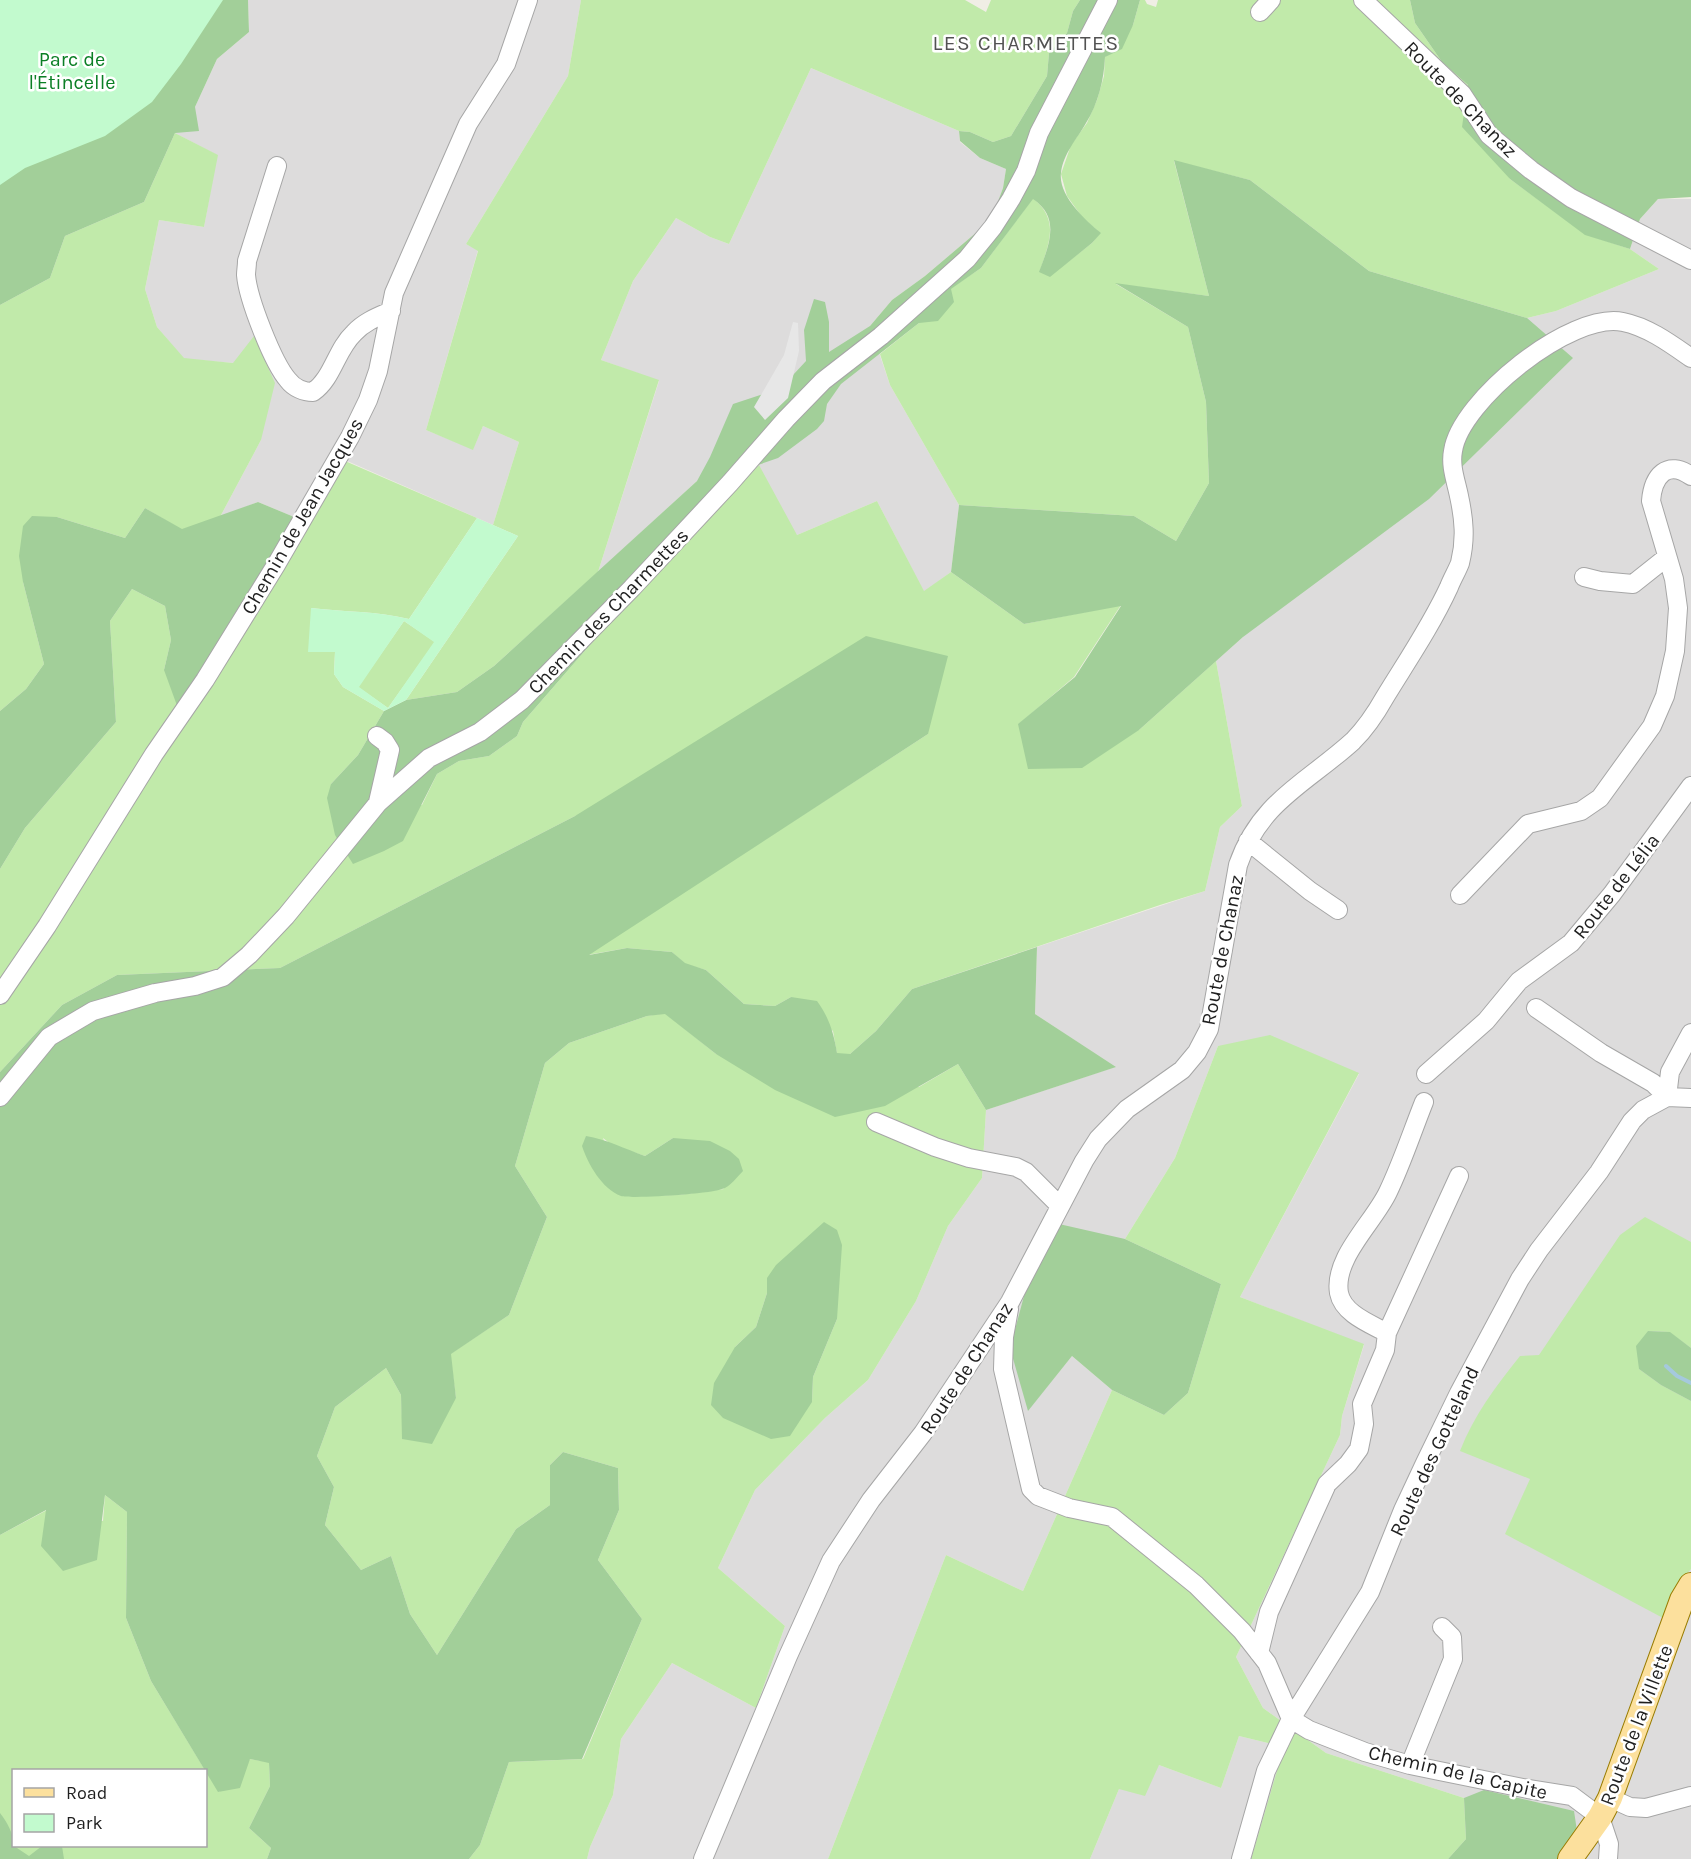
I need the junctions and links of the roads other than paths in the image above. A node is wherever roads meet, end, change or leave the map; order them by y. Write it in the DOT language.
graph roads {
  1 [pos="528,0"];
  2 [pos="1108,0"];
  3 [pos="1363,0"];
  4 [pos="277,166"];
  5 [pos="1691,260"];
  6 [pos="391,311"];
  7 [pos="1691,358"];
  8 [pos="1691,476"];
  9 [pos="1667,557"];
  10 [pos="1584,577"];
  11 [pos="377,736"];
  12 [pos="1691,786"];
  13 [pos="378,803"];
  14 [pos="1248,841"];
  15 [pos="1460,895"];
  16 [pos="1338,910"];
  17 [pos="0,995"];
  18 [pos="1536,1008"];
  19 [pos="1691,1034"];
  20 [pos="1426,1074"];
  21 [pos="0,1097"];
  22 [pos="1667,1097"];
  23 [pos="1691,1098"];
  24 [pos="1424,1102"];
  25 [pos="876,1122"];
  26 [pos="1459,1176"];
  27 [pos="1060,1206"];
  28 [pos="1010,1302"];
  29 [pos="1387,1333"];
  30 [pos="1691,1585"];
  31 [pos="1442,1627"];
  32 [pos="1258,1653"];
  33 [pos="1291,1719"];
  34 [pos="1410,1765"];
  35 [pos="1691,1796"];
  36 [pos="1605,1807"];
  37 [pos="703,1859"];
  38 [pos="1241,1859"];
  39 [pos="1570,1859"];
  40 [pos="1608,1859"];
  1 -- 6 [label="street, Chemin de Jean Jacques"];
  2 -- 13 [label="street, Chemin des Charmettes"];
  3 -- 5 [label="street, Route de Chanaz"];
  4 -- 6 [label="street"];
  6 -- 17 [label="street, Chemin de Jean Jacques"];
  7 -- 14 [label="street, Route de Chanaz"];
  8 -- 9 [label="street"];
  9 -- 10 [label="street"];
  9 -- 15 [label="street"];
  11 -- 13 [label="street"];
  12 -- 20 [label="street, Route de Lélia"];
  13 -- 21 [label="street, Chemin des Charmettes"];
  14 -- 16 [label="street"];
  14 -- 27 [label="street, Route de Chanaz"];
  18 -- 22 [label="street"];
  19 -- 22 [label="street"];
  22 -- 23 [label="street"];
  22 -- 33 [label="street, Route des Gotteland"];
  24 -- 29 [label="street"];
  25 -- 27 [label="street"];
  26 -- 29 [label="street"];
  27 -- 28 [label="street, Route de Chanaz"];
  28 -- 32 [label="street"];
  28 -- 37 [label="street, Route de Chanaz"];
  29 -- 32 [label="street"];
  30 -- 36 [label="main road, Route de la Villette"];
  31 -- 34 [label="street"];
  32 -- 33 [label="street"];
  33 -- 34 [label="street, Chemin de la Capite"];
  33 -- 38 [label="street, Route des Gotteland"];
  34 -- 36 [label="street, Chemin de la Capite"];
  35 -- 36 [label="street, Chemin de la Capite"];
  36 -- 39 [label="main road, Route de la Villette"];
  36 -- 40 [label="street"];
}
